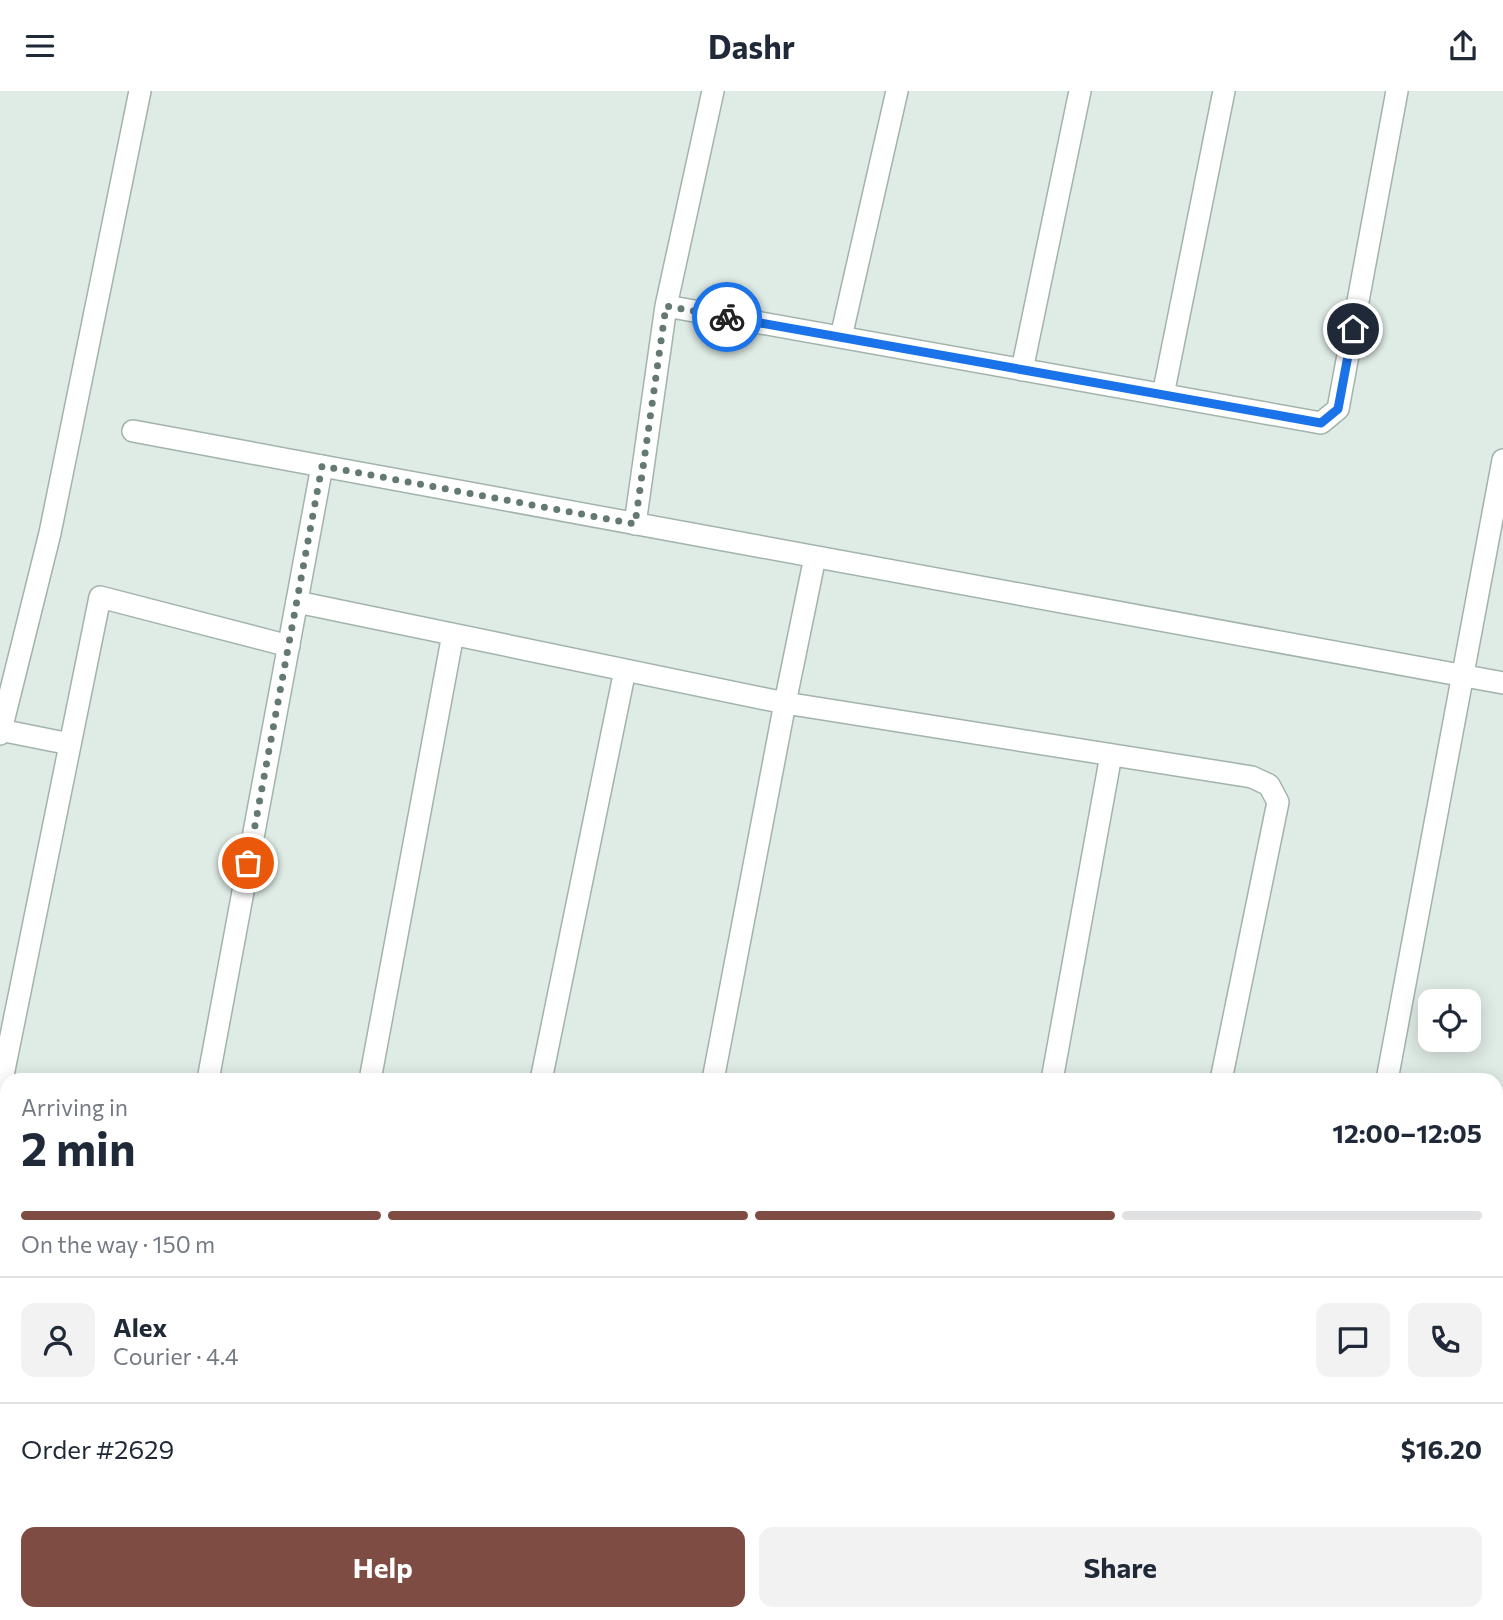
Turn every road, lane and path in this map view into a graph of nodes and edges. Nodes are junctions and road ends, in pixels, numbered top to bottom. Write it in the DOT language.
graph roads {
  1 [pos="140,91"];
  2 [pos="713,91"];
  3 [pos="897,91"];
  4 [pos="1080,91"];
  5 [pos="1224,91"];
  6 [pos="1397,91"];
  7 [pos="666,306"];
  8 [pos="841,337"];
  9 [pos="1022,370"];
  10 [pos="1163,395"];
  11 [pos="133,431"];
  12 [pos="1503,460"];
  13 [pos="322,466"];
  14 [pos="635,524"];
  15 [pos="816,557"];
  16 [pos="297,602"];
  17 [pos="453,634"];
  18 [pos="289,646"];
  19 [pos="625,670"];
  20 [pos="1462,676"];
  21 [pos="1503,683"];
  22 [pos="785,703"];
  23 [pos="0,732"];
  24 [pos="70,744"];
  25 [pos="1111,755"];
  26 [pos="4,1048"];
  27 [pos="2,1073"];
  28 [pos="209,1073"];
  29 [pos="371,1073"];
  30 [pos="542,1073"];
  31 [pos="714,1073"];
  32 [pos="1053,1073"];
  33 [pos="1222,1073"];
  34 [pos="1388,1073"];
  1 -- 23 [label="street"];
  2 -- 7 [label="street"];
  3 -- 8 [label="street"];
  4 -- 9 [label="street"];
  5 -- 10 [label="street"];
  6 -- 10 [label="street"];
  7 -- 8 [label="street"];
  7 -- 14 [label="street"];
  8 -- 9 [label="street"];
  9 -- 10 [label="street"];
  11 -- 13 [label="street"];
  12 -- 20 [label="street"];
  13 -- 14 [label="street"];
  13 -- 16 [label="street"];
  14 -- 15 [label="street"];
  15 -- 20 [label="street"];
  15 -- 22 [label="street"];
  16 -- 17 [label="street"];
  16 -- 18 [label="street"];
  17 -- 19 [label="street"];
  17 -- 29 [label="street"];
  18 -- 24 [label="street"];
  18 -- 28 [label="street"];
  19 -- 22 [label="street"];
  19 -- 30 [label="street"];
  20 -- 21 [label="street"];
  20 -- 34 [label="street"];
  22 -- 25 [label="street"];
  22 -- 31 [label="street"];
  23 -- 24 [label="street"];
  24 -- 26 [label="street"];
  25 -- 32 [label="street"];
  25 -- 33 [label="street"];
  26 -- 27 [label="street"];
}
